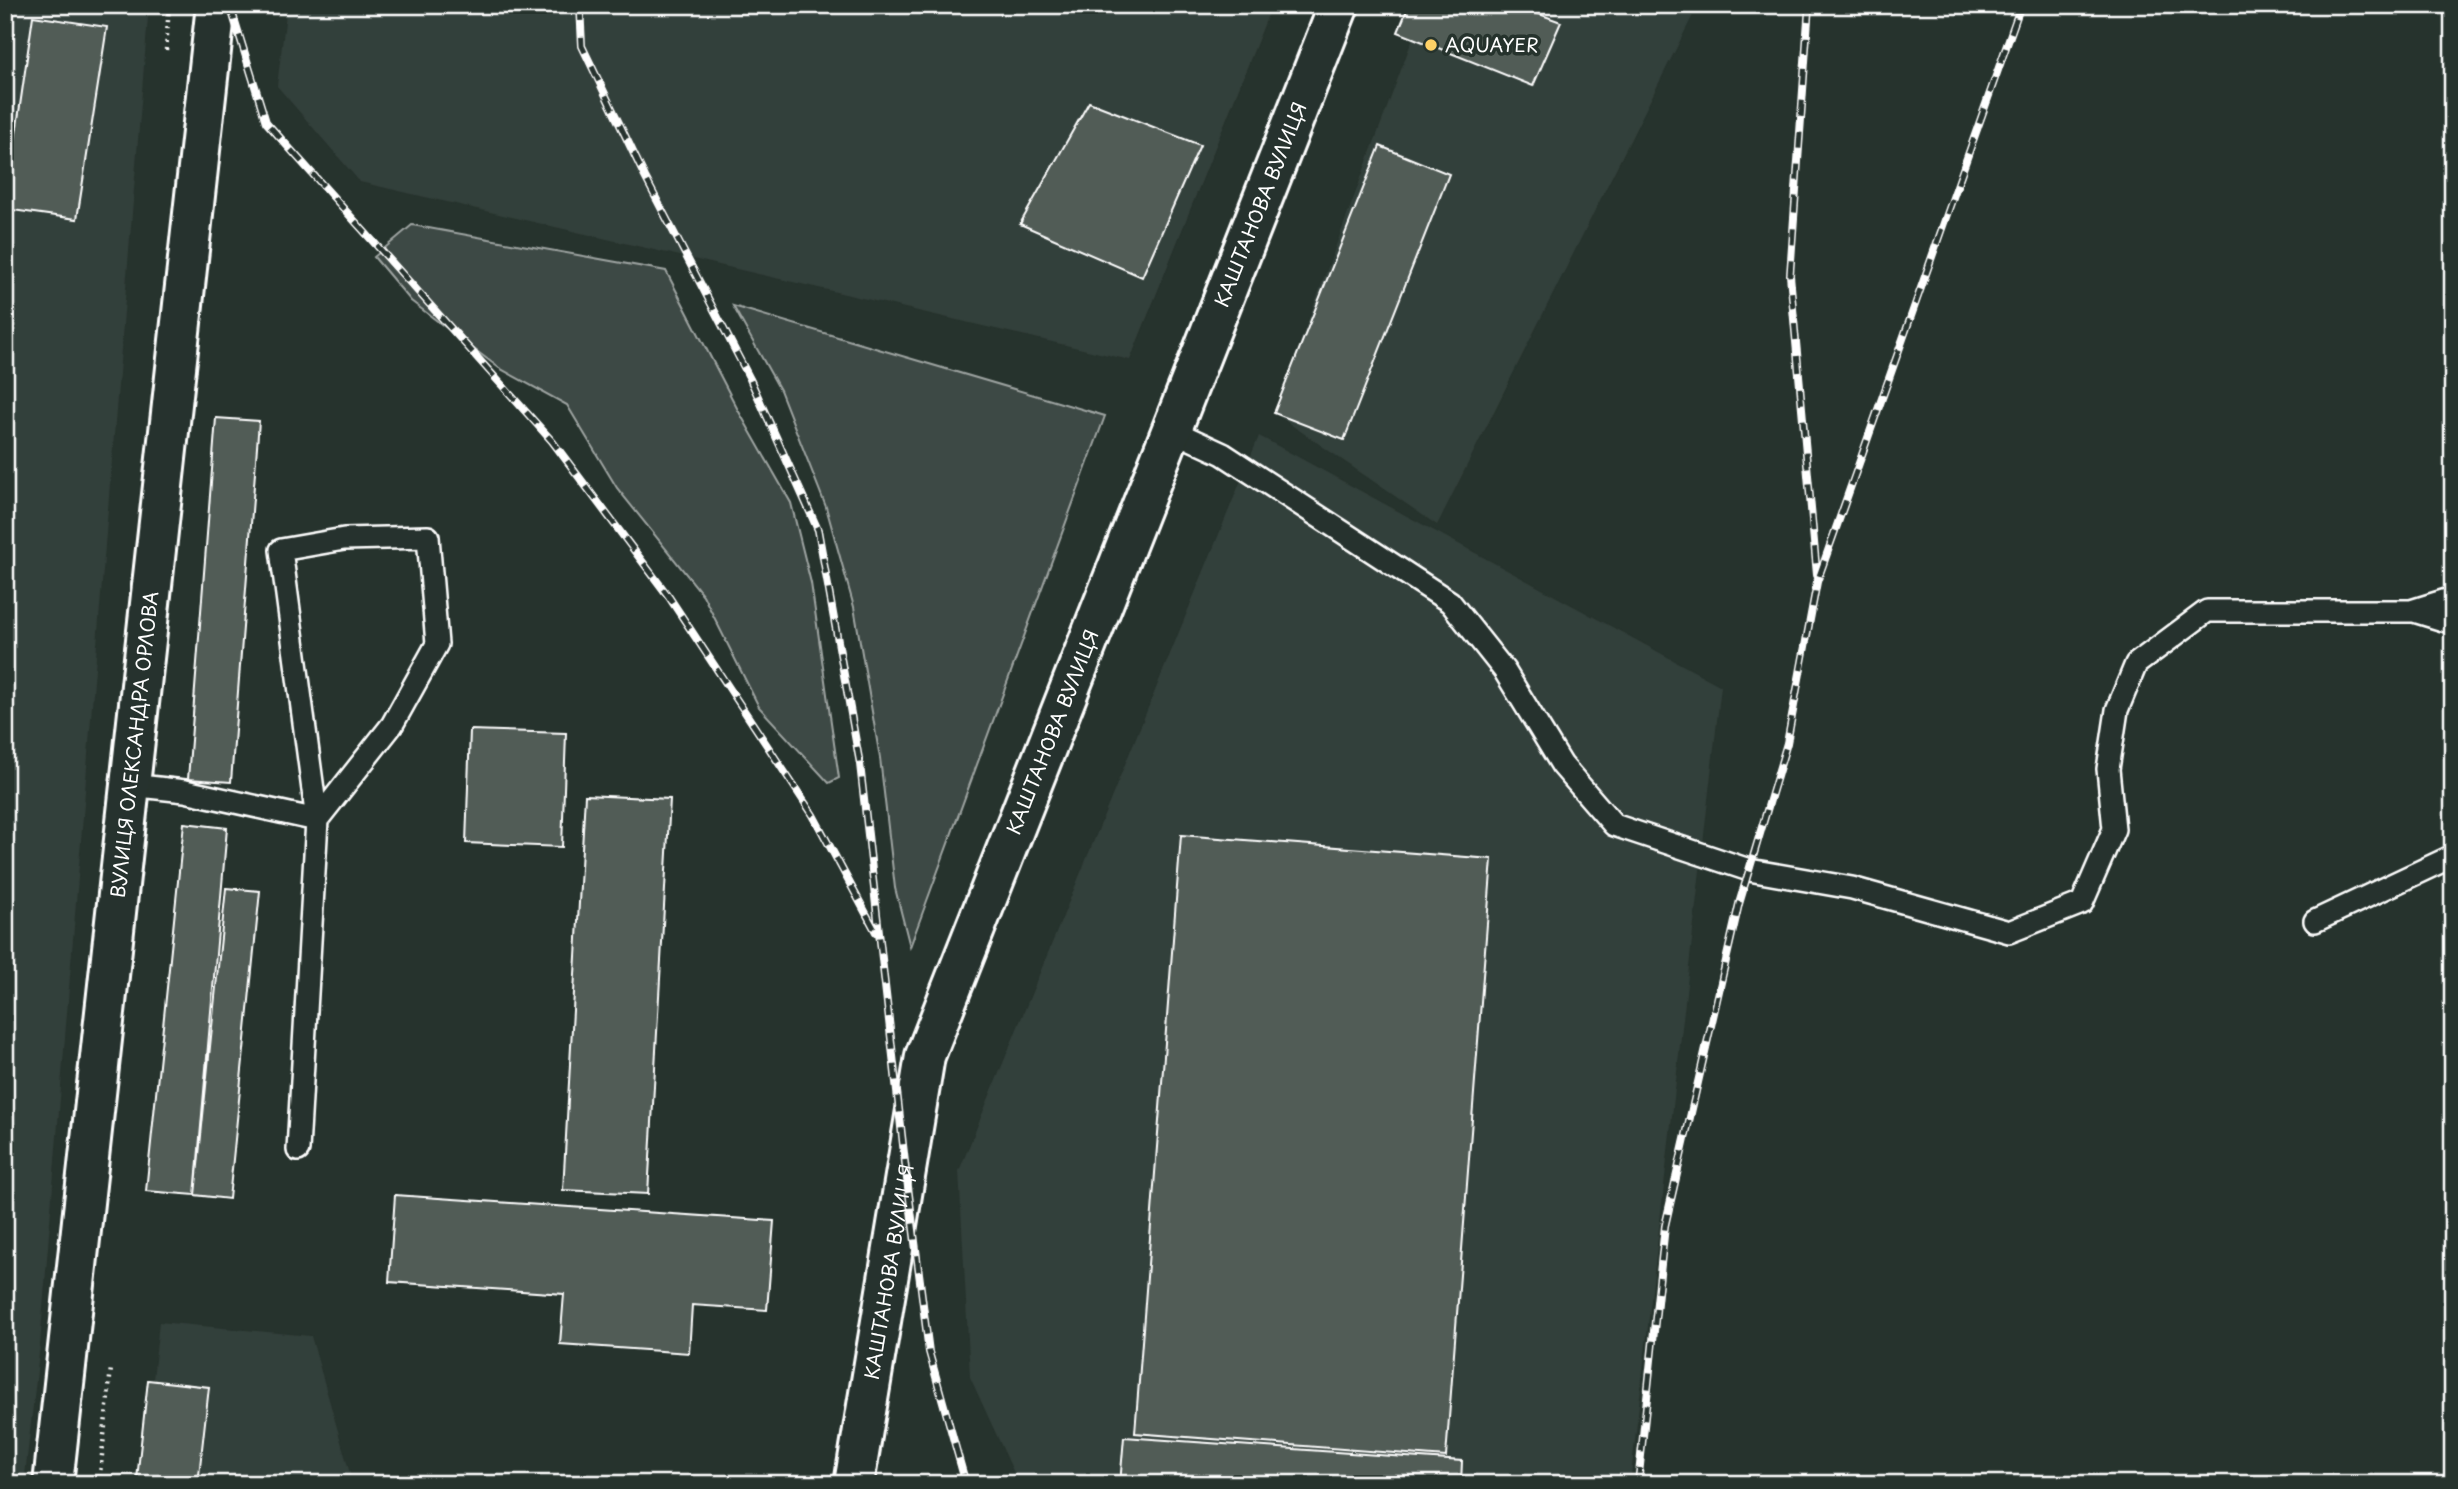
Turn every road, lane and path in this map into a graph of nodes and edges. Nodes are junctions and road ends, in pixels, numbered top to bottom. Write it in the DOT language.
graph roads {
  1 [pos="216,5"];
  2 [pos="1339,5"];
  3 [pos="1171,430"];
  4 [pos="2453,598"];
  5 [pos="2414,611"];
  6 [pos="2453,623"];
  7 [pos="130,785"];
  8 [pos="317,820"];
  9 [pos="2453,856"];
  10 [pos="2315,921"];
  11 [pos="298,1150"];
  12 [pos="53,1484"];
  13 [pos="855,1484"];
  1 -- 7 [label="street, ВУЛИЦЯ ОЛЕКСАНДРА ОРЛОВА"];
  2 -- 3 [label="street, КАШТАНОВА ВУЛИЦЯ"];
  3 -- 5 [label="lane"];
  3 -- 13 [label="street, КАШТАНОВА ВУЛИЦЯ"];
  4 -- 5 [label="lane"];
  5 -- 6 [label="lane"];
  7 -- 8 [label="lane"];
  7 -- 12 [label="street, ВУЛИЦЯ ОЛЕКСАНДРА ОРЛОВА"];
  8 -- 8 [label="lane"];
  8 -- 11 [label="lane"];
  9 -- 10 [label="lane"];
}
